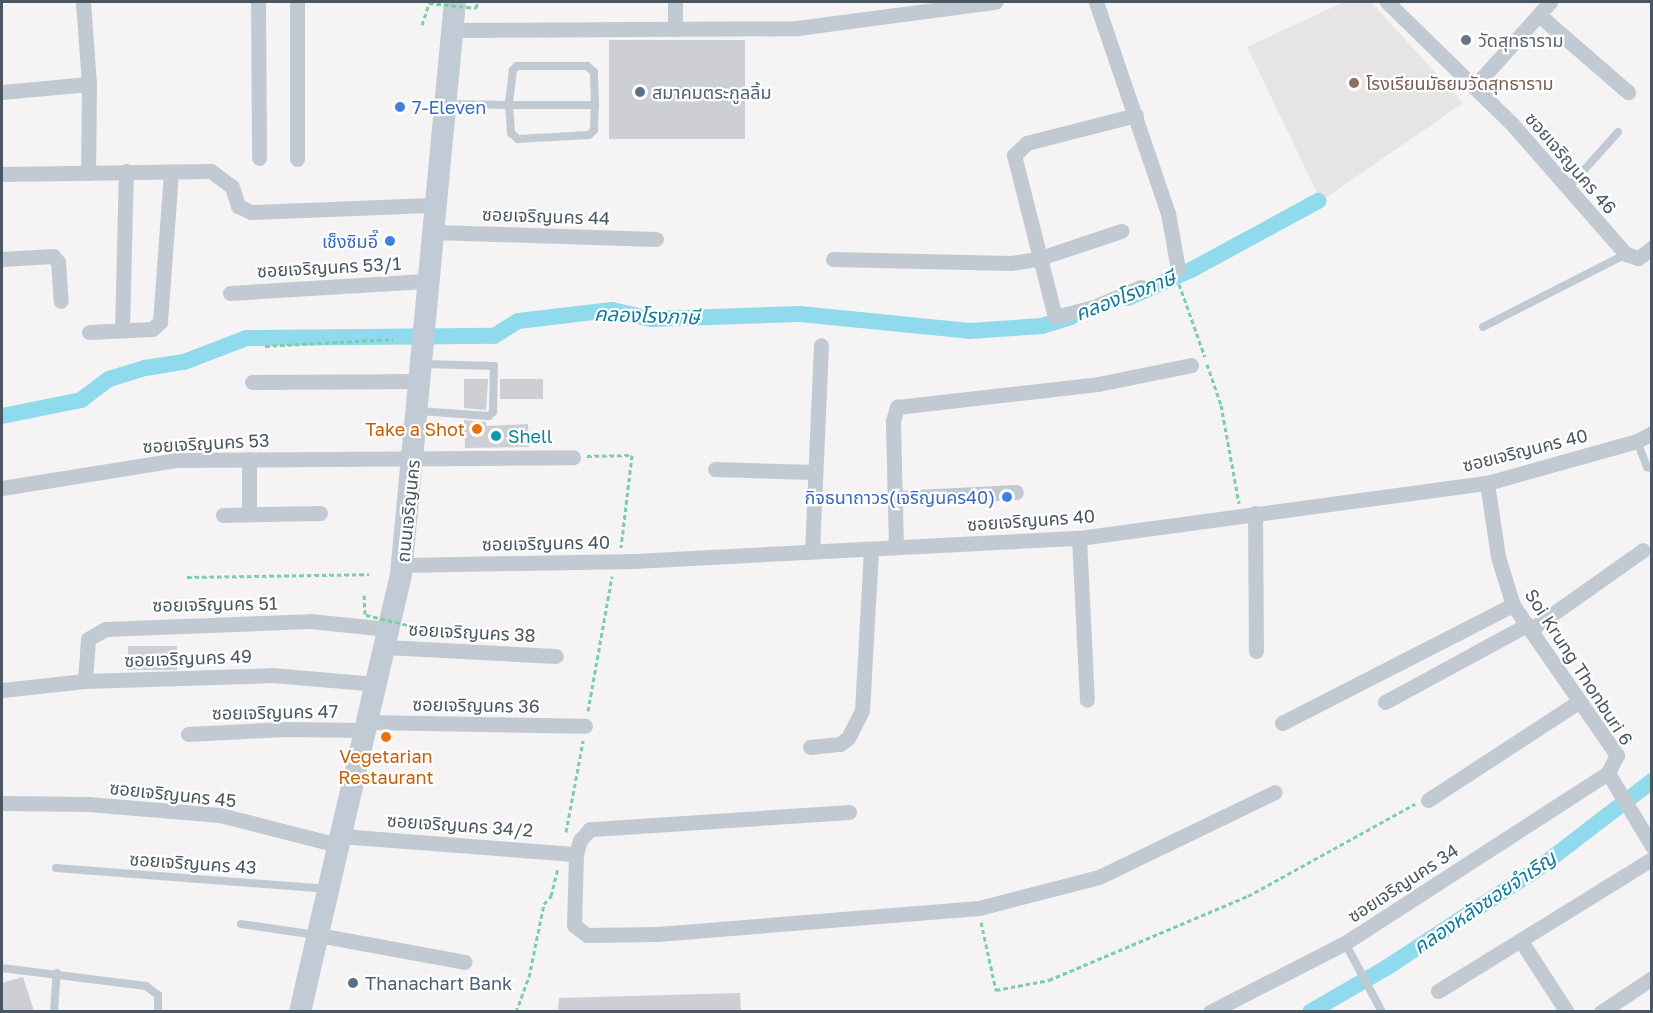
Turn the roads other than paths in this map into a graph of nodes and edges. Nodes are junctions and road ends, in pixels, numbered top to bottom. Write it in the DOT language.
graph roads {
  1 [pos="83,2"];
  2 [pos="258,2"];
  3 [pos="297,2"];
  4 [pos="675,2"];
  5 [pos="995,2"];
  6 [pos="1096,2"];
  7 [pos="1550,2"];
  8 [pos="466,5"];
  9 [pos="1396,5"];
  10 [pos="894,9"];
  11 [pos="1539,15"];
  12 [pos="675,29"];
  13 [pos="453,30"];
  14 [pos="89,84"];
  15 [pos="1474,87"];
  16 [pos="2,92"];
  17 [pos="1628,92"];
  18 [pos="446,104"];
  19 [pos="509,105"];
  20 [pos="595,105"];
  21 [pos="1136,115"];
  22 [pos="1618,132"];
  23 [pos="259,158"];
  24 [pos="297,159"];
  25 [pos="126,171"];
  26 [pos="171,171"];
  27 [pos="88,173"];
  28 [pos="2,174"];
  29 [pos="1568,188"];
  30 [pos="437,205"];
  31 [pos="1121,231"];
  32 [pos="434,232"];
  33 [pos="656,239"];
  34 [pos="1652,248"];
  35 [pos="1626,254"];
  36 [pos="2,259"];
  37 [pos="833,259"];
  38 [pos="1037,259"];
  39 [pos="1178,276"];
  40 [pos="429,281"];
  41 [pos="1141,287"];
  42 [pos="230,293"];
  43 [pos="61,301"];
  44 [pos="1483,327"];
  45 [pos="122,330"];
  46 [pos="89,332"];
  47 [pos="821,345"];
  48 [pos="1191,365"];
  49 [pos="421,373"];
  50 [pos="252,382"];
  51 [pos="418,411"];
  52 [pos="1652,434"];
  53 [pos="1637,441"];
  54 [pos="414,456"];
  55 [pos="573,457"];
  56 [pos="249,459"];
  57 [pos="1652,468"];
  58 [pos="715,469"];
  59 [pos="813,472"];
  60 [pos="1487,483"];
  61 [pos="2,488"];
  62 [pos="1016,492"];
  63 [pos="895,498"];
  64 [pos="320,513"];
  65 [pos="249,514"];
  66 [pos="223,515"];
  67 [pos="1248,515"];
  68 [pos="1079,538"];
  69 [pos="896,548"];
  70 [pos="871,549"];
  71 [pos="1643,550"];
  72 [pos="812,551"];
  73 [pos="402,565"];
  74 [pos="1513,605"];
  75 [pos="1529,628"];
  76 [pos="387,638"];
  77 [pos="1256,651"];
  78 [pos="556,656"];
  79 [pos="85,681"];
  80 [pos="376,684"];
  81 [pos="2,690"];
  82 [pos="1088,700"];
  83 [pos="1580,701"];
  84 [pos="1384,702"];
  85 [pos="1282,723"];
  86 [pos="365,726"];
  87 [pos="585,726"];
  88 [pos="188,734"];
  89 [pos="810,747"];
  90 [pos="1608,773"];
  91 [pos="1275,792"];
  92 [pos="1428,800"];
  93 [pos="2,803"];
  94 [pos="849,812"];
  95 [pos="339,841"];
  96 [pos="1652,846"];
  97 [pos="570,853"];
  98 [pos="1652,859"];
  99 [pos="56,868"];
  100 [pos="327,889"];
  101 [pos="240,924"];
  102 [pos="318,935"];
  103 [pos="1521,941"];
  104 [pos="1345,943"];
  105 [pos="465,962"];
  106 [pos="2,968"];
  107 [pos="57,973"];
  108 [pos="1652,978"];
  109 [pos="1438,991"];
  110 [pos="54,1011"];
  111 [pos="158,1011"];
  112 [pos="300,1011"];
  113 [pos="1210,1011"];
  114 [pos="1382,1011"];
  115 [pos="1567,1011"];
  116 [pos="1601,1011"];
  1 -- 14 [label="street"];
  2 -- 23 [label="street"];
  3 -- 24 [label="street"];
  4 -- 12 [label="street"];
  5 -- 10 [label="street"];
  6 -- 21 [label="street"];
  7 -- 11 [label="street"];
  8 -- 13 [label="main road, ถนนเจริญนคร"];
  9 -- 15 [label="street, ซอยเจริญนคร 46"];
  10 -- 12 [label="street"];
  11 -- 15 [label="street"];
  11 -- 17 [label="street"];
  12 -- 13 [label="street"];
  13 -- 18 [label="main road, ถนนเจริญนคร"];
  14 -- 16 [label="street"];
  14 -- 27 [label="street"];
  15 -- 29 [label="street, ซอยเจริญนคร 46"];
  18 -- 19 [label="lane"];
  18 -- 30 [label="main road, ถนนเจริญนคร"];
  19 -- 20 [label="lane"];
  19 -- 20 [label="lane"];
  19 -- 20 [label="lane"];
  21 -- 38 [label="street"];
  21 -- 39 [label="street"];
  22 -- 29 [label="lane"];
  25 -- 26 [label="street"];
  25 -- 27 [label="street"];
  25 -- 45 [label="street"];
  26 -- 30 [label="street"];
  26 -- 45 [label="street"];
  27 -- 28 [label="street"];
  29 -- 35 [label="street, ซอยเจริญนคร 46"];
  30 -- 32 [label="main road, ถนนเจริญนคร"];
  31 -- 38 [label="street"];
  32 -- 33 [label="street, ซอยเจริญนคร 44"];
  32 -- 40 [label="main road, ถนนเจริญนคร"];
  34 -- 35 [label="street"];
  35 -- 44 [label="lane"];
  36 -- 43 [label="street"];
  37 -- 38 [label="street"];
  38 -- 41 [label="street"];
  40 -- 42 [label="street, ซอยเจริญนคร 53/1"];
  40 -- 49 [label="main road, ถนนเจริญนคร"];
  45 -- 46 [label="street"];
  47 -- 59 [label="street"];
  48 -- 63 [label="street"];
  49 -- 50 [label="street"];
  49 -- 51 [label="main road, ถนนเจริญนคร"];
  49 -- 51 [label="lane"];
  51 -- 54 [label="main road, ถนนเจริญนคร"];
  52 -- 53 [label="street, ซอยเจริญนคร 40"];
  53 -- 57 [label="lane"];
  53 -- 60 [label="street, ซอยเจริญนคร 40"];
  54 -- 55 [label="street, ซอยเจริญนคร 53"];
  54 -- 56 [label="street, ซอยเจริญนคร 53"];
  54 -- 73 [label="main road, ถนนเจริญนคร"];
  56 -- 61 [label="street, ซอยเจริญนคร 53"];
  56 -- 65 [label="street"];
  58 -- 59 [label="street"];
  59 -- 72 [label="street"];
  60 -- 67 [label="street, ซอยเจริญนคร 40"];
  60 -- 74 [label="street, Soi Krung Thonburi 6"];
  62 -- 63 [label="street"];
  63 -- 69 [label="street"];
  64 -- 65 [label="street"];
  65 -- 66 [label="street"];
  67 -- 68 [label="street, ซอยเจริญนคร 40"];
  67 -- 77 [label="street"];
  68 -- 69 [label="street, ซอยเจริญนคร 40"];
  68 -- 82 [label="street"];
  69 -- 70 [label="street, ซอยเจริญนคร 40"];
  70 -- 72 [label="street, ซอยเจริญนคร 40"];
  70 -- 89 [label="street"];
  71 -- 75 [label="street"];
  72 -- 73 [label="street, ซอยเจริญนคร 40"];
  73 -- 76 [label="main road, ถนนเจริญนคร"];
  74 -- 75 [label="street, Soi Krung Thonburi 6"];
  74 -- 85 [label="street"];
  75 -- 83 [label="street, Soi Krung Thonburi 6"];
  75 -- 84 [label="street"];
  76 -- 78 [label="street, ซอยเจริญนคร 38"];
  76 -- 79 [label="street, ซอยเจริญนคร 51"];
  76 -- 80 [label="main road, ถนนเจริญนคร"];
  79 -- 80 [label="street, ซอยเจริญนคร 49"];
  79 -- 81 [label="street, ซอยเจริญนคร 49"];
  80 -- 86 [label="main road, ถนนเจริญนคร"];
  83 -- 90 [label="street, Soi Krung Thonburi 6"];
  83 -- 92 [label="street"];
  86 -- 87 [label="street, ซอยเจริญนคร 36"];
  86 -- 88 [label="street, ซอยเจริญนคร 47"];
  86 -- 95 [label="main road, ถนนเจริญนคร"];
  90 -- 96 [label="street, Soi Krung Thonburi 6"];
  90 -- 104 [label="street, ซอยเจริญนคร 34"];
  91 -- 97 [label="street"];
  93 -- 95 [label="street, ซอยเจริญนคร 45"];
  94 -- 97 [label="street"];
  95 -- 97 [label="street, ซอยเจริญนคร 34/2"];
  95 -- 100 [label="main road, ถนนเจริญนคร"];
  98 -- 103 [label="street"];
  99 -- 100 [label="lane, ซอยเจริญนคร 43"];
  100 -- 102 [label="main road, ถนนเจริญนคร"];
  101 -- 102 [label="lane"];
  102 -- 105 [label="street"];
  102 -- 112 [label="main road, ถนนเจริญนคร"];
  103 -- 109 [label="street"];
  103 -- 115 [label="street"];
  104 -- 113 [label="street, ซอยเจริญนคร 34"];
  104 -- 114 [label="lane"];
  106 -- 107 [label="lane"];
  107 -- 110 [label="lane"];
  107 -- 111 [label="lane"];
  108 -- 116 [label="street"];
}
